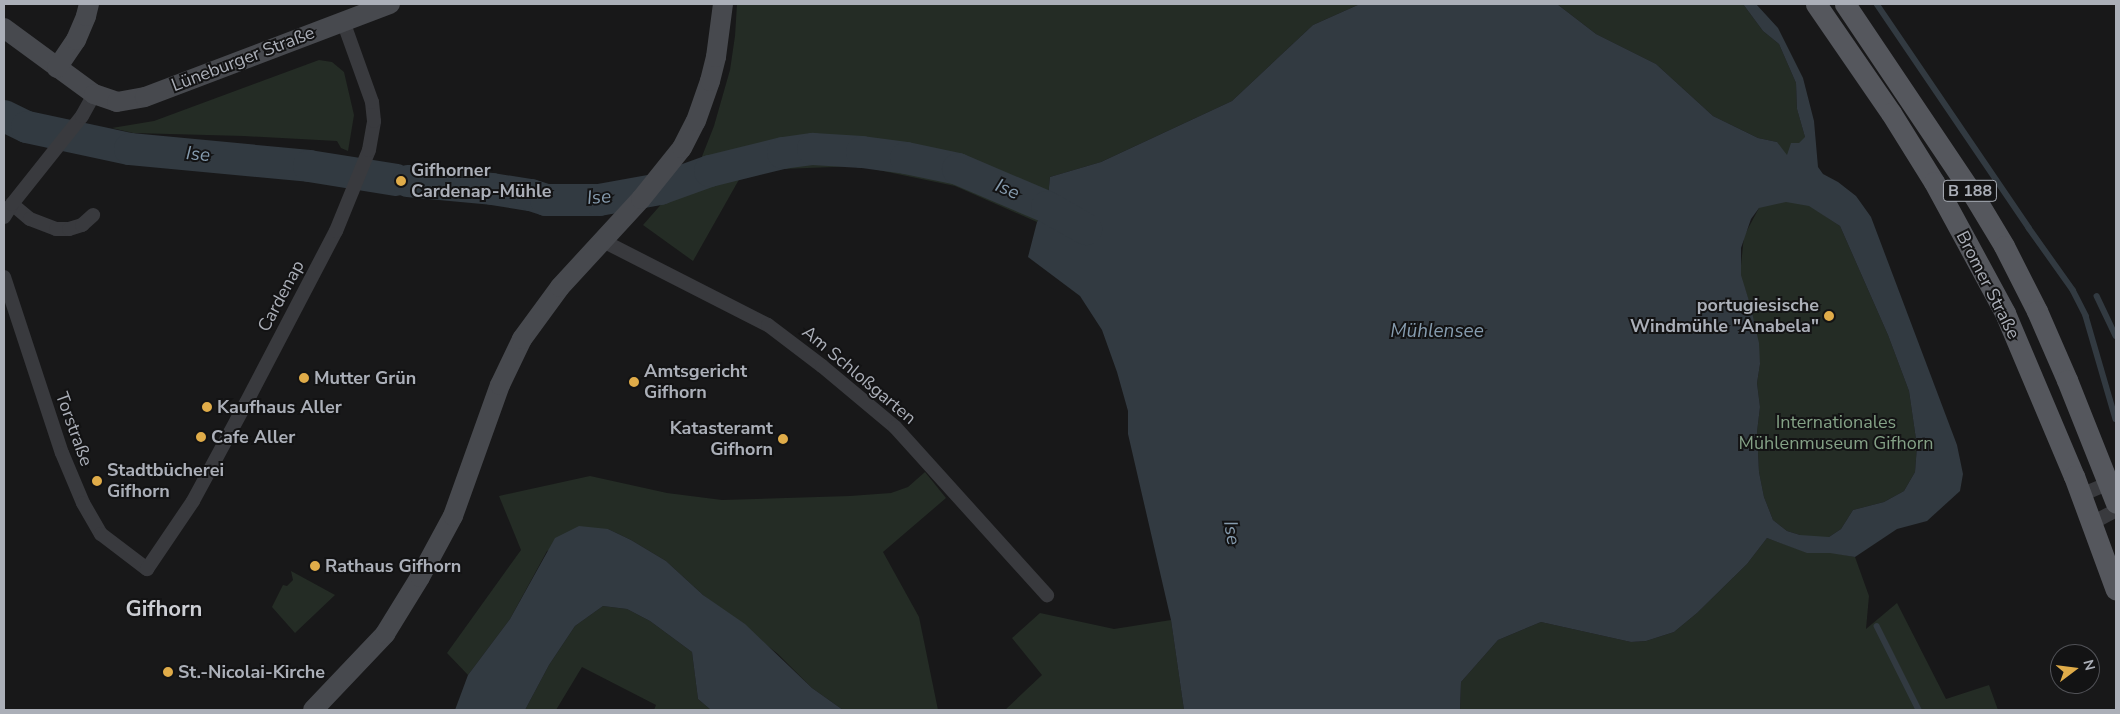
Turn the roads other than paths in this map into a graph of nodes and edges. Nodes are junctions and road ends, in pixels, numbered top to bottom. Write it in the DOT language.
graph roads {
  1 [pos="89,4"];
  2 [pos="390,4"];
  3 [pos="711,4"];
  4 [pos="723,4"];
  5 [pos="1816,4"];
  6 [pos="1845,4"];
  7 [pos="343,21"];
  8 [pos="4,28"];
  9 [pos="716,57"];
  10 [pos="57,68"];
  11 [pos="94,94"];
  12 [pos="12,204"];
  13 [pos="93,215"];
  14 [pos="4,217"];
  15 [pos="603,241"];
  16 [pos="4,277"];
  17 [pos="2112,482"];
  18 [pos="2081,495"];
  19 [pos="2116,503"];
  20 [pos="2116,510"];
  21 [pos="2092,523"];
  22 [pos="147,569"];
  23 [pos="2116,590"];
  24 [pos="1047,595"];
  25 [pos="313,710"];
  1 -- 10 [label="street"];
  2 -- 7 [label="street, Lüneburger Straße"];
  3 -- 9 [label="street"];
  4 -- 9 [label="street"];
  5 -- 18 [label="main road, Bromer Straße / B 188"];
  6 -- 17 [label="main road, Bromer Straße / B 188"];
  7 -- 11 [label="street, Lüneburger Straße"];
  7 -- 22 [label="street, Cardenap"];
  8 -- 10 [label="street, Lüneburger Straße"];
  9 -- 15 [label="street"];
  10 -- 11 [label="street, Lüneburger Straße"];
  11 -- 12 [label="street"];
  12 -- 13 [label="street"];
  12 -- 14 [label="street"];
  15 -- 24 [label="street, Am Schloßgarten"];
  15 -- 25 [label="street"];
  16 -- 22 [label="street, Torstraße"];
  17 -- 18 [label="street"];
  17 -- 19 [label="main road, Bromer Straße / B 188"];
  18 -- 21 [label="main road, Bromer Straße / B 188"];
  20 -- 21 [label="street"];
  21 -- 23 [label="main road, Bromer Straße / B 188"];
}
